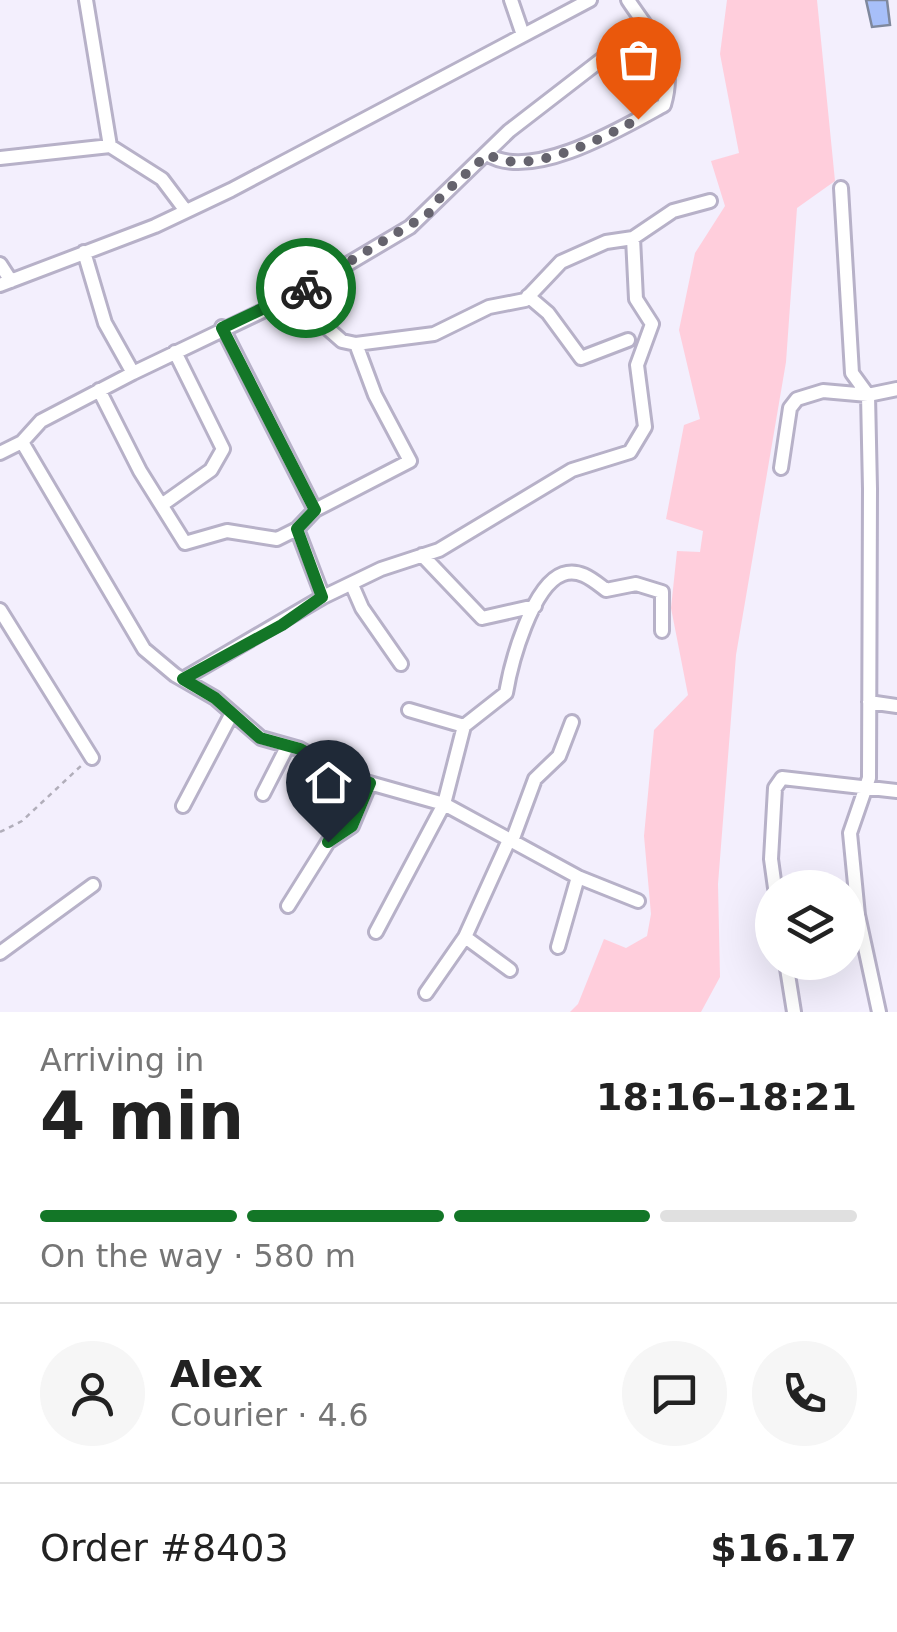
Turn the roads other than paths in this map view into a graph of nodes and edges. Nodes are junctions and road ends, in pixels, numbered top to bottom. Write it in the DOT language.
graph roads {
  1 [pos="86,0"];
  2 [pos="511,0"];
  3 [pos="590,0"];
  4 [pos="628,0"];
  5 [pos="645,26"];
  6 [pos="522,32"];
  7 [pos="110,146"];
  8 [pos="488,154"];
  9 [pos="0,158"];
  10 [pos="841,188"];
  11 [pos="710,201"];
  12 [pos="186,211"];
  13 [pos="634,238"];
  14 [pos="84,252"];
  15 [pos="0,264"];
  16 [pos="6,283"];
  17 [pos="528,296"];
  18 [pos="292,297"];
  19 [pos="222,328"];
  20 [pos="628,340"];
  21 [pos="356,344"];
  22 [pos="175,352"];
  23 [pos="132,373"];
  24 [pos="897,388"];
  25 [pos="99,390"];
  26 [pos="868,395"];
  27 [pos="22,442"];
  28 [pos="0,454"];
  29 [pos="781,468"];
  30 [pos="162,504"];
  31 [pos="315,510"];
  32 [pos="297,529"];
  33 [pos="422,556"];
  34 [pos="352,585"];
  35 [pos="322,597"];
  36 [pos="535,606"];
  37 [pos="0,610"];
  38 [pos="662,631"];
  39 [pos="401,664"];
  40 [pos="183,679"];
  41 [pos="870,702"];
  42 [pos="897,706"];
  43 [pos="410,710"];
  44 [pos="231,715"];
  45 [pos="572,722"];
  46 [pos="464,726"];
  47 [pos="287,747"];
  48 [pos="92,758"];
  49 [pos="370,783"];
  50 [pos="897,790"];
  51 [pos="867,791"];
  52 [pos="263,794"];
  53 [pos="444,804"];
  54 [pos="183,806"];
  55 [pos="510,841"];
  56 [pos="773,870"];
  57 [pos="578,877"];
  58 [pos="93,885"];
  59 [pos="638,902"];
  60 [pos="288,906"];
  61 [pos="376,932"];
  62 [pos="465,937"];
  63 [pos="558,947"];
  64 [pos="0,953"];
  65 [pos="510,970"];
  66 [pos="789,980"];
  67 [pos="426,993"];
  68 [pos="794,1012"];
  69 [pos="879,1012"];
  1 -- 7 [label="street"];
  2 -- 6 [label="street"];
  3 -- 6 [label="street"];
  4 -- 5 [label="street"];
  5 -- 8 [label="street"];
  5 -- 8 [label="street"];
  6 -- 12 [label="street"];
  7 -- 9 [label="street"];
  7 -- 12 [label="street"];
  8 -- 18 [label="street"];
  10 -- 26 [label="street"];
  11 -- 13 [label="street"];
  12 -- 14 [label="street"];
  13 -- 17 [label="street"];
  13 -- 33 [label="street"];
  14 -- 16 [label="street"];
  14 -- 23 [label="street"];
  15 -- 16 [label="street"];
  17 -- 20 [label="street"];
  17 -- 21 [label="street"];
  18 -- 19 [label="street"];
  18 -- 21 [label="street"];
  19 -- 22 [label="street"];
  19 -- 31 [label="street"];
  21 -- 31 [label="street"];
  22 -- 23 [label="street"];
  22 -- 30 [label="street"];
  23 -- 25 [label="street"];
  24 -- 26 [label="street"];
  25 -- 27 [label="street"];
  25 -- 30 [label="street"];
  26 -- 29 [label="street"];
  26 -- 41 [label="street"];
  27 -- 28 [label="street"];
  27 -- 40 [label="street"];
  30 -- 32 [label="street"];
  31 -- 32 [label="street"];
  32 -- 35 [label="street"];
  33 -- 34 [label="street"];
  33 -- 36 [label="street"];
  34 -- 35 [label="street"];
  34 -- 39 [label="street"];
  35 -- 40 [label="street"];
  36 -- 38 [label="street"];
  36 -- 46 [label="street"];
  37 -- 48 [label="street"];
  40 -- 44 [label="street"];
  41 -- 42 [label="street"];
  41 -- 51 [label="street"];
  43 -- 46 [label="street"];
  44 -- 47 [label="street"];
  44 -- 54 [label="street"];
  45 -- 55 [label="street"];
  46 -- 53 [label="street"];
  47 -- 49 [label="street"];
  47 -- 52 [label="street"];
  49 -- 53 [label="street"];
  49 -- 60 [label="street"];
  50 -- 51 [label="street"];
  51 -- 56 [label="street"];
  51 -- 69 [label="street"];
  53 -- 55 [label="street"];
  53 -- 61 [label="street"];
  55 -- 57 [label="street"];
  55 -- 62 [label="street"];
  57 -- 59 [label="street"];
  57 -- 63 [label="street"];
  58 -- 64 [label="street"];
  62 -- 65 [label="street"];
  62 -- 67 [label="street"];
  66 -- 68 [label="street"];
}
